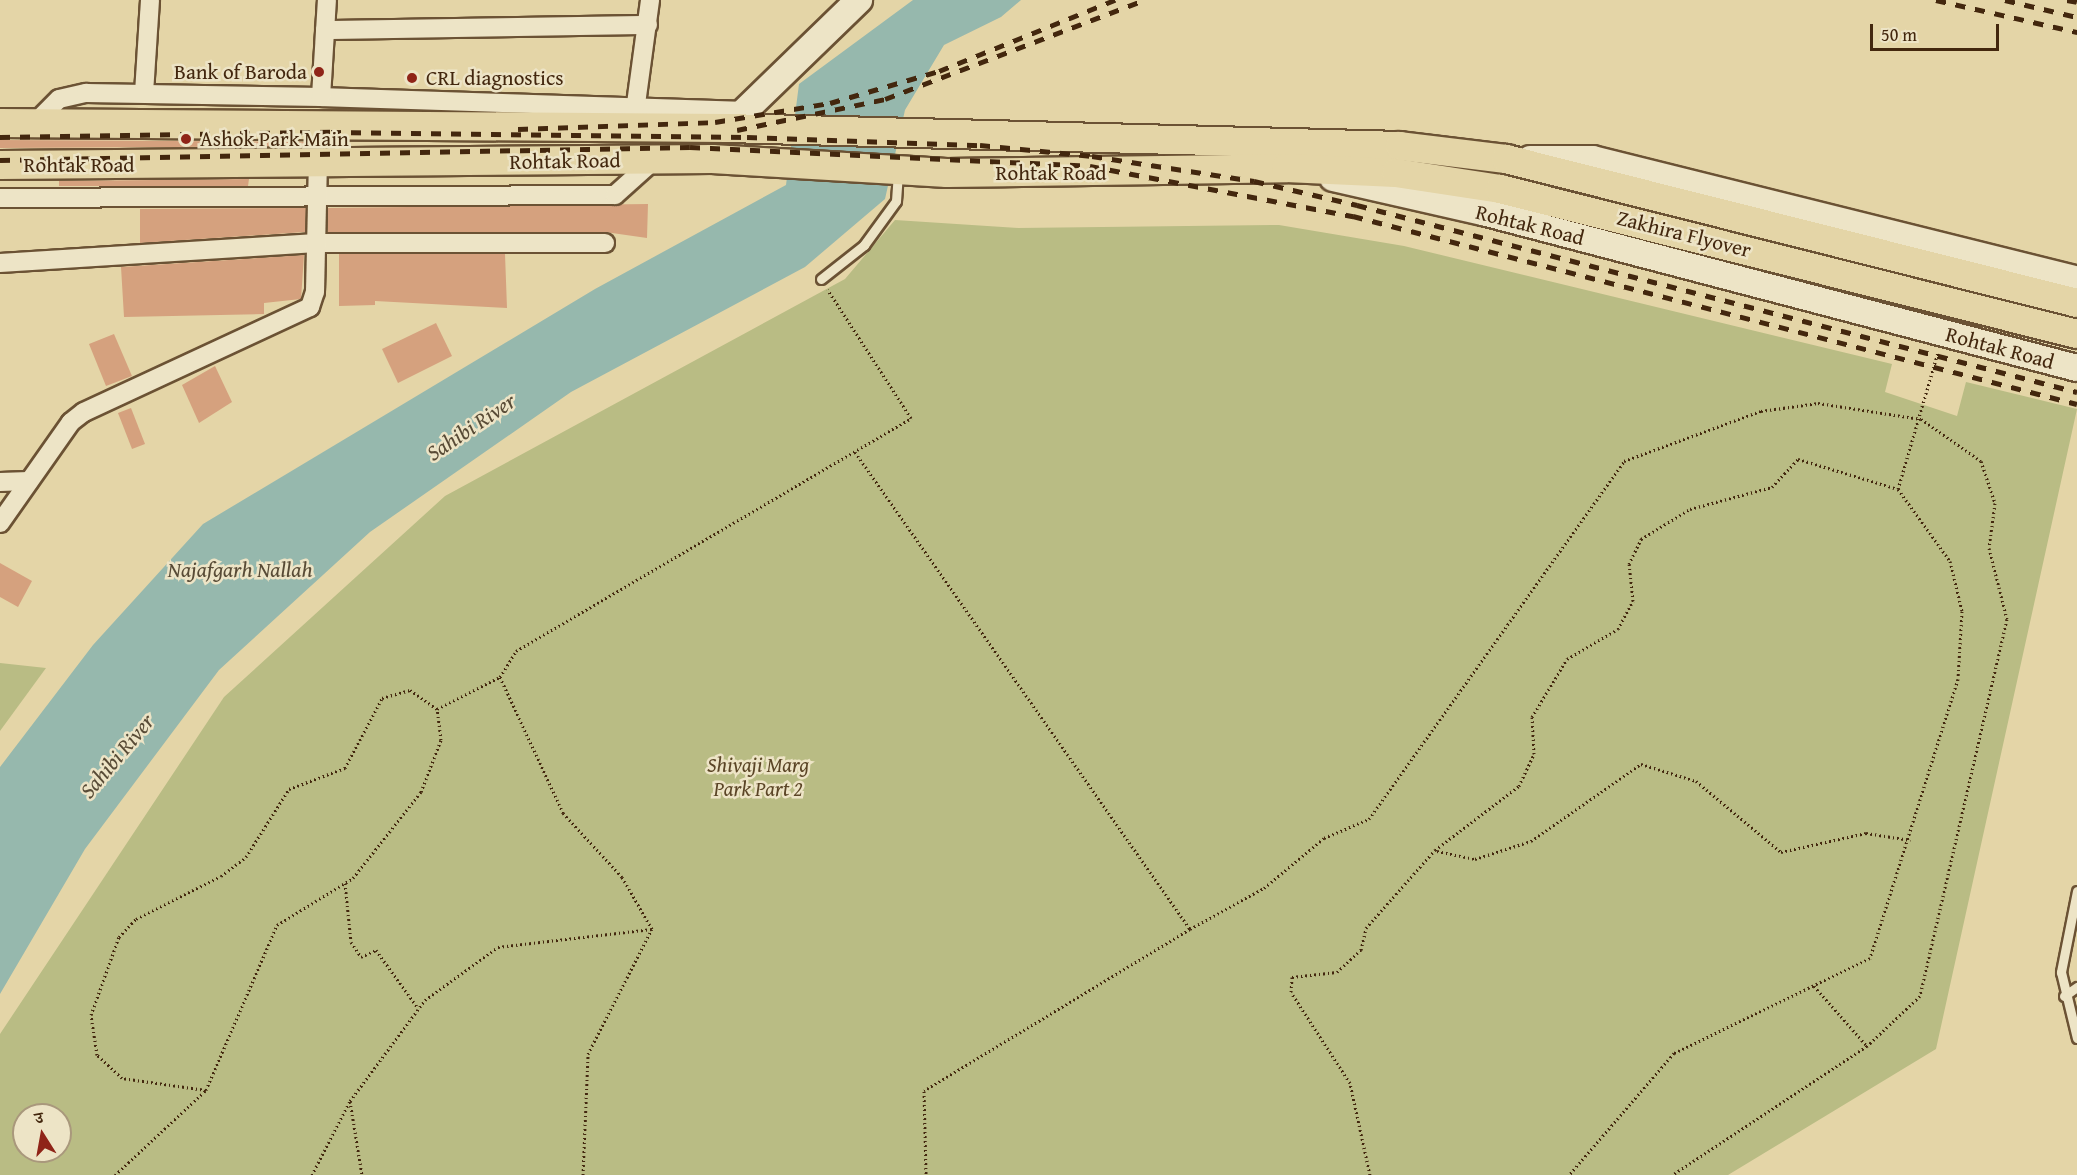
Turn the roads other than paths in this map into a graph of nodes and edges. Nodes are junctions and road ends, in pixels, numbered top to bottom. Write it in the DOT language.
graph roads {
  1 [pos="150,0"];
  2 [pos="327,0"];
  3 [pos="650,0"];
  4 [pos="859,0"];
  5 [pos="648,25"];
  6 [pos="325,30"];
  7 [pos="144,93"];
  8 [pos="321,97"];
  9 [pos="636,104"];
  10 [pos="736,119"];
  11 [pos="0,123"];
  12 [pos="35,123"];
  13 [pos="1506,159"];
  14 [pos="654,160"];
  15 [pos="318,164"];
  16 [pos="0,165"];
  17 [pos="1286,168"];
  18 [pos="899,169"];
  19 [pos="318,195"];
  20 [pos="0,198"];
  21 [pos="316,243"];
  22 [pos="605,243"];
  23 [pos="0,263"];
  24 [pos="821,279"];
  25 [pos="2077,280"];
  26 [pos="2077,303"];
  27 [pos="2077,334"];
  28 [pos="2077,368"];
  29 [pos="29,481"];
  30 [pos="0,482"];
  31 [pos="0,523"];
  32 [pos="2077,891"];
  33 [pos="2077,987"];
  34 [pos="2064,996"];
  35 [pos="2077,1038"];
  1 -- 7 [label="street"];
  2 -- 6 [label="street"];
  3 -- 5 [label="street"];
  4 -- 10 [label="main road"];
  5 -- 6 [label="street"];
  5 -- 9 [label="street"];
  6 -- 8 [label="street"];
  7 -- 8 [label="street"];
  7 -- 12 [label="street"];
  8 -- 9 [label="street"];
  9 -- 10 [label="street"];
  10 -- 12 [label="main road, Rohtak Road"];
  10 -- 13 [label="main road, Rohtak Road"];
  11 -- 12 [label="main road, Rohtak Road"];
  13 -- 25 [label="main road, Rohtak Road"];
  13 -- 26 [label="main road, Zakhira Flyover"];
  14 -- 15 [label="main road, Rohtak Road"];
  14 -- 18 [label="main road, Rohtak Road"];
  14 -- 19 [label="street"];
  15 -- 16 [label="main road, Rohtak Road"];
  15 -- 19 [label="street"];
  17 -- 18 [label="main road, Rohtak Road"];
  17 -- 27 [label="main road, Zakhira Flyover"];
  17 -- 28 [label="main road, Rohtak Road"];
  18 -- 24 [label="lane"];
  19 -- 20 [label="street"];
  19 -- 21 [label="street"];
  21 -- 22 [label="street"];
  21 -- 23 [label="street"];
  21 -- 29 [label="street"];
  29 -- 30 [label="street"];
  29 -- 31 [label="street"];
  32 -- 34 [label="lane"];
  33 -- 34 [label="lane"];
  34 -- 35 [label="lane"];
}
